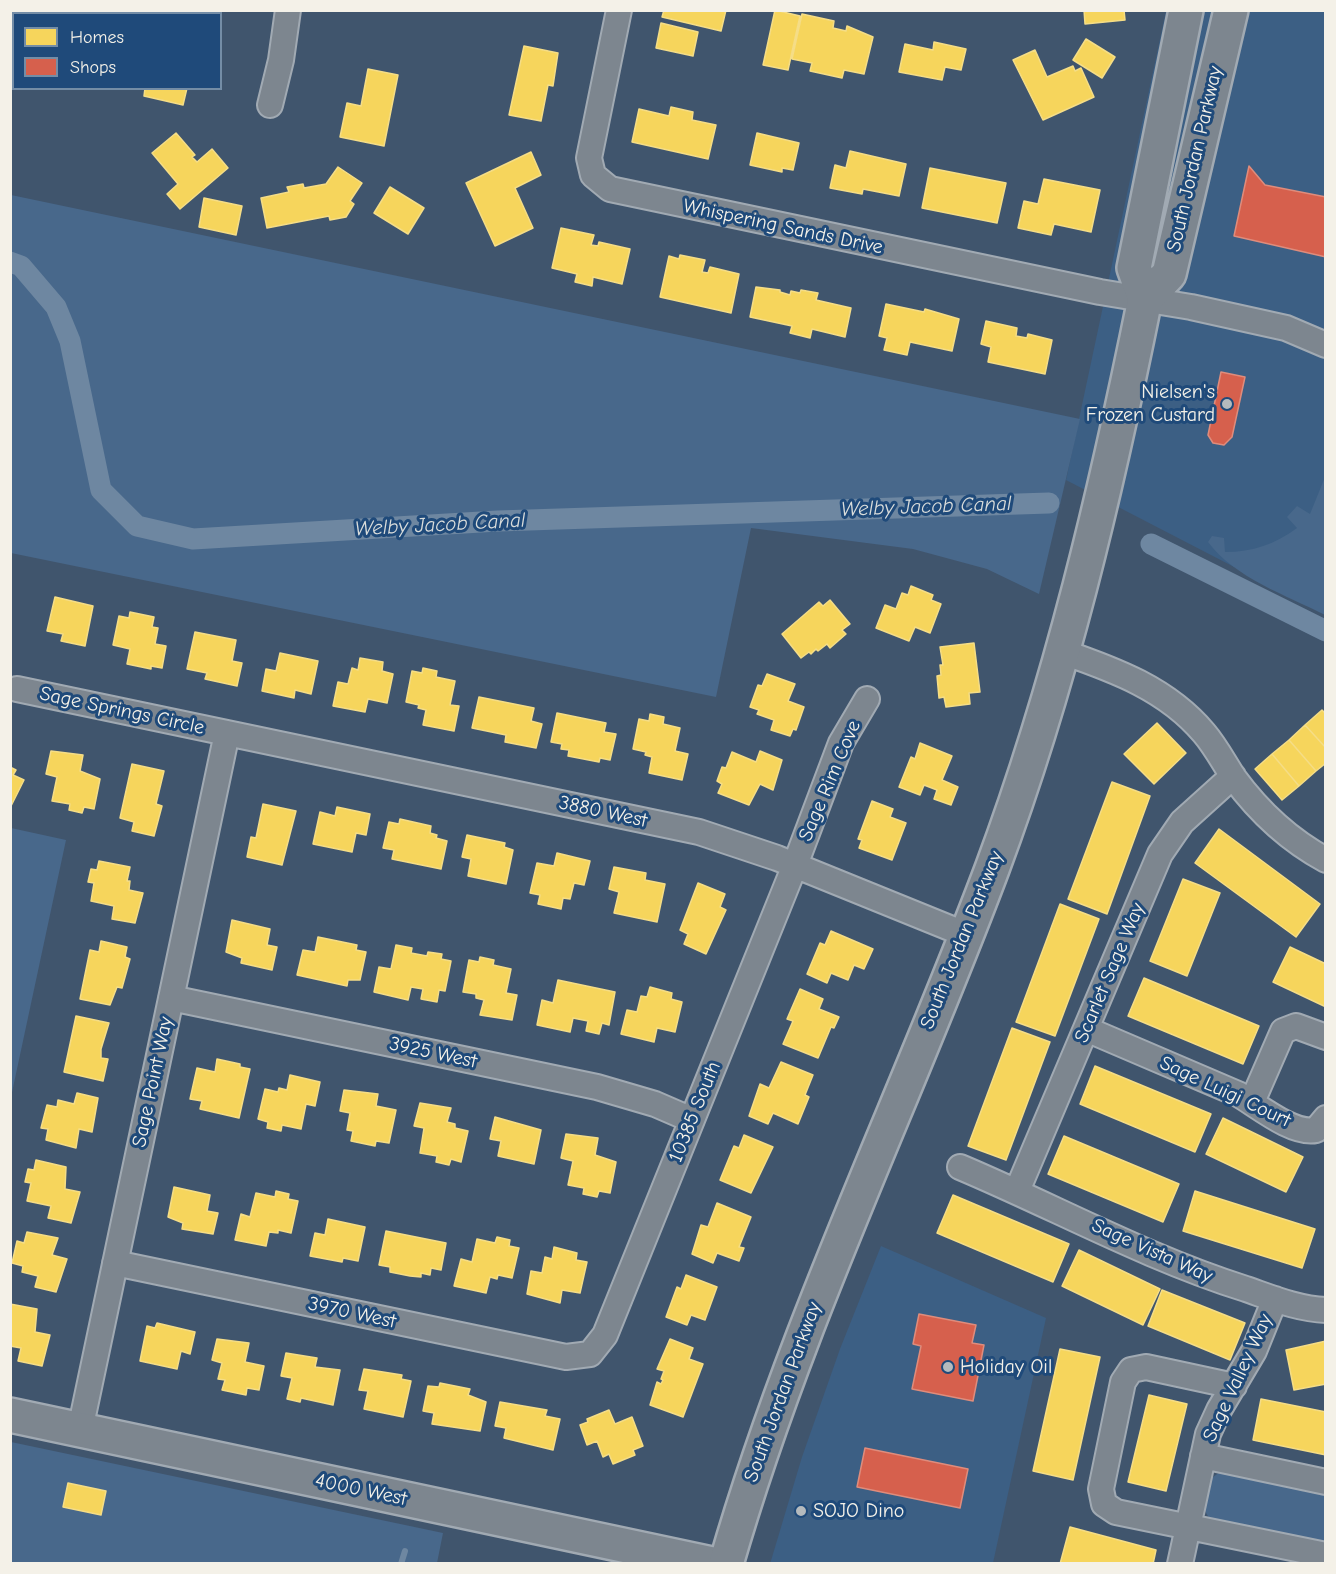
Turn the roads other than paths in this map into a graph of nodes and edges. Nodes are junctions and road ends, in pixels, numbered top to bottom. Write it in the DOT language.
graph roads {
  1 [pos="288,10"];
  2 [pos="619,10"];
  3 [pos="1186,10"];
  4 [pos="1231,10"];
  5 [pos="270,105"];
  6 [pos="1145,299"];
  7 [pos="1326,345"];
  8 [pos="1063,652"];
  9 [pos="17,689"];
  10 [pos="867,699"];
  11 [pos="227,733"];
  12 [pos="1233,777"];
  13 [pos="1326,860"];
  14 [pos="795,865"];
  15 [pos="967,935"];
  16 [pos="171,998"];
  17 [pos="1086,1029"];
  18 [pos="1326,1037"];
  19 [pos="1252,1102"];
  20 [pos="1326,1118"];
  21 [pos="692,1120"];
  22 [pos="960,1167"];
  23 [pos="1017,1191"];
  24 [pos="115,1263"];
  25 [pos="1275,1299"];
  26 [pos="1326,1310"];
  27 [pos="590,1354"];
  28 [pos="1234,1386"];
  29 [pos="10,1415"];
  30 [pos="80,1430"];
  31 [pos="1203,1456"];
  32 [pos="1326,1482"];
  33 [pos="1188,1527"];
  34 [pos="1326,1555"];
  35 [pos="712,1563"];
  36 [pos="726,1563"];
  37 [pos="1180,1563"];
  1 -- 5 [label="street"];
  2 -- 6 [label="street, Whispering Sands Drive"];
  3 -- 6 [label="main road, South Jordan Parkway"];
  4 -- 6 [label="main road, South Jordan Parkway"];
  6 -- 7 [label="street, Whispering Sands Drive"];
  6 -- 8 [label="main road, South Jordan Parkway"];
  8 -- 12 [label="street"];
  8 -- 15 [label="main road, South Jordan Parkway"];
  9 -- 11 [label="street, Sage Springs Circle"];
  10 -- 14 [label="street, Sage Rim Cove"];
  11 -- 14 [label="street, 3880 West"];
  11 -- 16 [label="street, Sage Point Way"];
  12 -- 13 [label="street"];
  12 -- 17 [label="street, Scarlet Sage Way"];
  14 -- 15 [label="street, 3880 West"];
  14 -- 21 [label="street, 10385 South"];
  15 -- 36 [label="main road, South Jordan Parkway"];
  16 -- 21 [label="street, 3925 West"];
  16 -- 24 [label="street, Sage Point Way"];
  17 -- 19 [label="street, Sage Luigi Court"];
  17 -- 23 [label="street, Scarlet Sage Way"];
  18 -- 19 [label="street"];
  19 -- 20 [label="street, Sage Luigi Court"];
  21 -- 27 [label="street, 10385 South"];
  22 -- 23 [label="street, Sage Vista Way"];
  23 -- 25 [label="street, Sage Vista Way"];
  24 -- 27 [label="street, 3970 West"];
  24 -- 30 [label="street, Sage Point Way"];
  25 -- 26 [label="street, Sage Vista Way"];
  25 -- 28 [label="street, Sage Valley Way"];
  28 -- 31 [label="street, Sage Valley Way"];
  28 -- 33 [label="street"];
  29 -- 30 [label="main road, 4000 West"];
  30 -- 35 [label="main road, 4000 West"];
  31 -- 32 [label="street"];
  31 -- 33 [label="street, Sage Valley Way"];
  33 -- 34 [label="street"];
  33 -- 37 [label="street, Sage Valley Way"];
}
